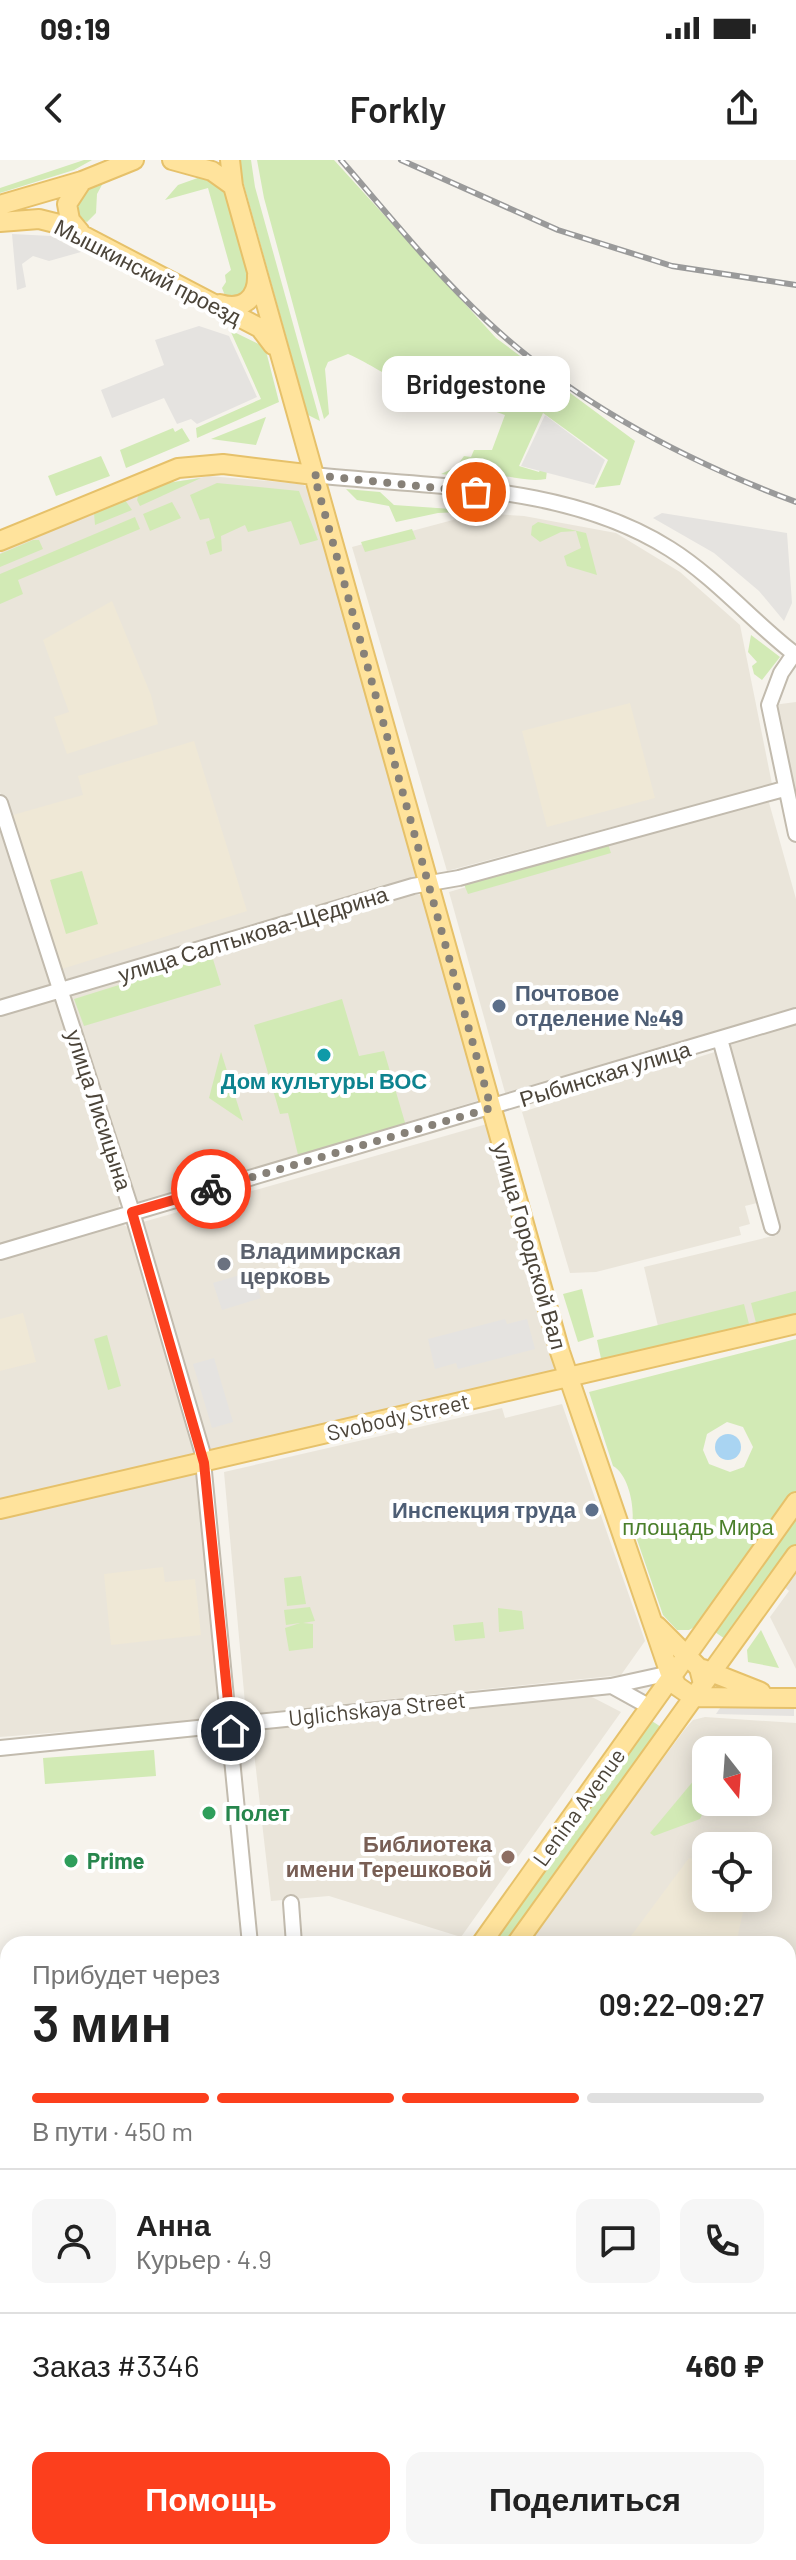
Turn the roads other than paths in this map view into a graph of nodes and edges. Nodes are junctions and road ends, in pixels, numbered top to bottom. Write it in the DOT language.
graph roads {
  1 [pos="172,160"];
  2 [pos="230,160"];
  3 [pos="134,161"];
  4 [pos="82,181"];
  5 [pos="233,186"];
  6 [pos="0,205"];
  7 [pos="0,222"];
  8 [pos="83,234"];
  9 [pos="257,273"];
  10 [pos="211,301"];
  11 [pos="280,358"];
  12 [pos="314,475"];
  13 [pos="0,541"];
  14 [pos="795,655"];
  15 [pos="784,789"];
  16 [pos="0,803"];
  17 [pos="796,834"];
  18 [pos="429,883"];
  19 [pos="61,991"];
  20 [pos="0,1008"];
  21 [pos="796,1016"];
  22 [pos="720,1039"];
  23 [pos="491,1108"];
  24 [pos="132,1212"];
  25 [pos="772,1227"];
  26 [pos="0,1252"];
  27 [pos="796,1324"];
  28 [pos="568,1378"];
  29 [pos="204,1463"];
  30 [pos="796,1502"];
  31 [pos="0,1509"];
  32 [pos="796,1555"];
  33 [pos="705,1630"];
  34 [pos="662,1639"];
  35 [pos="731,1645"];
  36 [pos="686,1677"];
  37 [pos="611,1686"];
  38 [pos="745,1687"];
  39 [pos="790,1698"];
  40 [pos="650,1707"];
  41 [pos="231,1724"];
  42 [pos="0,1748"];
  43 [pos="291,1903"];
  44 [pos="249,1936"];
  45 [pos="293,1936"];
  46 [pos="487,1936"];
  47 [pos="521,1936"];
  1 -- 5 [label="main road"];
  2 -- 5 [label="main road"];
  3 -- 4 [label="main road, Мышкинский проезд"];
  4 -- 6 [label="main road, Мышкинский проезд"];
  4 -- 8 [label="main road"];
  5 -- 9 [label="main road"];
  7 -- 8 [label="main road, Мышкинский проезд"];
  8 -- 10 [label="main road, Мышкинский проезд"];
  9 -- 10 [label="main road"];
  9 -- 11 [label="main road, улица Городской Вал"];
  10 -- 11 [label="main road, Мышкинский проезд"];
  11 -- 12 [label="main road, улица Городской Вал"];
  12 -- 13 [label="main road"];
  12 -- 14 [label="street"];
  12 -- 18 [label="main road, улица Городской Вал"];
  14 -- 15 [label="street"];
  15 -- 17 [label="street"];
  15 -- 18 [label="street, улица Салтыкова-Щедрина"];
  16 -- 19 [label="street, улица Лисицына"];
  18 -- 19 [label="street, улица Салтыкова-Щедрина"];
  18 -- 23 [label="main road, улица Городской Вал"];
  19 -- 20 [label="street, улица Салтыкова-Щедрина"];
  19 -- 24 [label="street, улица Лисицына"];
  21 -- 22 [label="street, Рыбинская улица"];
  22 -- 23 [label="street, Рыбинская улица"];
  22 -- 25 [label="street"];
  23 -- 24 [label="street, Рыбинская улица"];
  23 -- 28 [label="main road, улица Городской Вал"];
  24 -- 26 [label="street, Рыбинская улица"];
  24 -- 29 [label="street, улица Лисицына"];
  27 -- 28 [label="main road, Svobody Street"];
  28 -- 29 [label="main road, Svobody Street"];
  28 -- 34 [label="main road, улица Городской Вал"];
  29 -- 31 [label="main road, Svobody Street"];
  29 -- 41 [label="street, улица Лисицына"];
  30 -- 33 [label="main road, Lenina Avenue"];
  32 -- 35 [label="main road, Lenina Avenue"];
  33 -- 34 [label="main road"];
  33 -- 36 [label="main road, Lenina Avenue"];
  34 -- 36 [label="main road, улица Городской Вал"];
  34 -- 36 [label="main road"];
  35 -- 36 [label="main road, Lenina Avenue"];
  35 -- 38 [label="main road"];
  36 -- 37 [label="street, Uglichskaya Street"];
  36 -- 38 [label="main road, Uglichskaya Street"];
  36 -- 39 [label="main road, Uglichskaya Street"];
  36 -- 40 [label="main road, Lenina Avenue"];
  36 -- 47 [label="main road, Lenina Avenue"];
  37 -- 40 [label="street"];
  37 -- 41 [label="street, Uglichskaya Street"];
  38 -- 39 [label="main road, Uglichskaya Street"];
  40 -- 46 [label="main road, Lenina Avenue"];
  41 -- 42 [label="street, Uglichskaya Street"];
  41 -- 44 [label="street, улица Лисицына"];
  43 -- 45 [label="street"];
}
